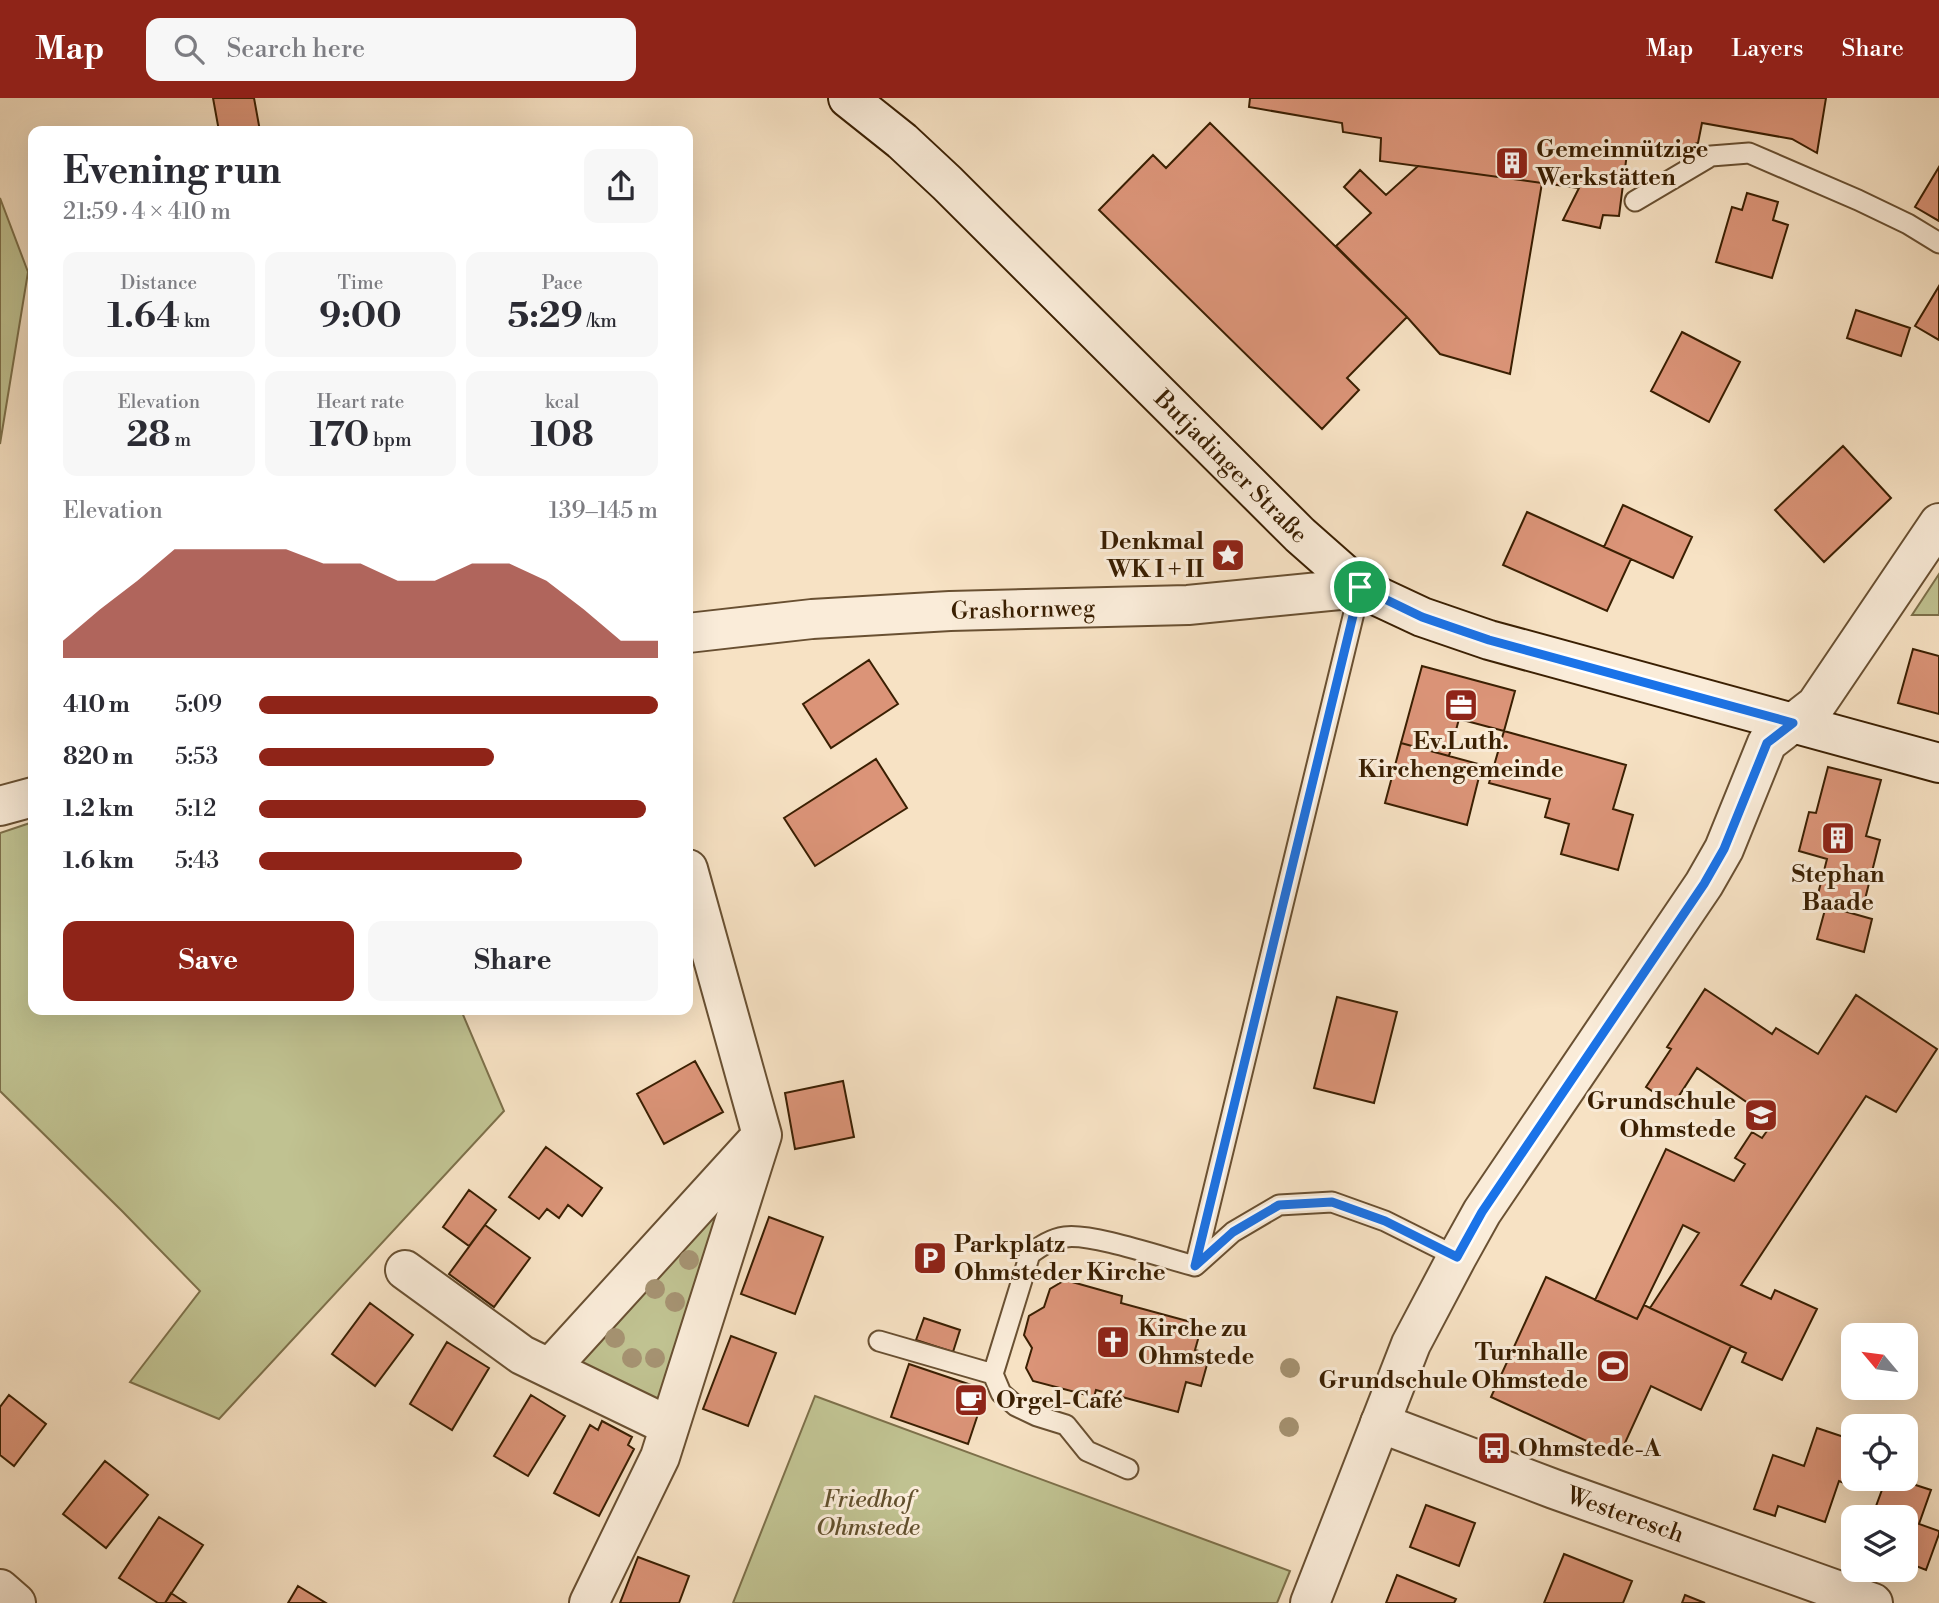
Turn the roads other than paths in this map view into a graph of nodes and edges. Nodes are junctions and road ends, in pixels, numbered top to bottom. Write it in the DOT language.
graph roads {
  1 [pos="848,98"];
  2 [pos="1635,201"];
  3 [pos="1939,243"];
  4 [pos="1939,523"];
  5 [pos="1360,587"];
  6 [pos="693,632"];
  7 [pos="1793,723"];
  8 [pos="1939,762"];
  9 [pos="28,798"];
  10 [pos="0,806"];
  11 [pos="693,887"];
  12 [pos="762,1135"];
  13 [pos="1457,1257"];
  14 [pos="1195,1266"];
  15 [pos="405,1270"];
  16 [pos="879,1341"];
  17 [pos="550,1368"];
  18 [pos="993,1374"];
  19 [pos="1380,1423"];
  20 [pos="670,1426"];
  21 [pos="1128,1469"];
  22 [pos="0,1589"];
  23 [pos="16,1603"];
  24 [pos="589,1603"];
  25 [pos="1310,1603"];
  26 [pos="1873,1603"];
  1 -- 5 [label="street, Butjadinger Straße"];
  2 -- 3 [label="lane"];
  4 -- 7 [label="street"];
  5 -- 6 [label="street, Grashornweg"];
  5 -- 7 [label="street, Butjadinger Straße"];
  5 -- 14 [label="lane"];
  7 -- 8 [label="street, Butjadinger Straße"];
  7 -- 13 [label="street"];
  9 -- 10 [label="street"];
  11 -- 12 [label="street"];
  12 -- 17 [label="street"];
  12 -- 20 [label="street"];
  13 -- 14 [label="lane"];
  13 -- 19 [label="street"];
  14 -- 18 [label="lane"];
  15 -- 17 [label="street"];
  16 -- 18 [label="lane"];
  17 -- 20 [label="street"];
  18 -- 21 [label="lane"];
  19 -- 25 [label="street"];
  19 -- 26 [label="street, Westeresch"];
  20 -- 24 [label="street"];
  22 -- 23 [label="street"];
}
